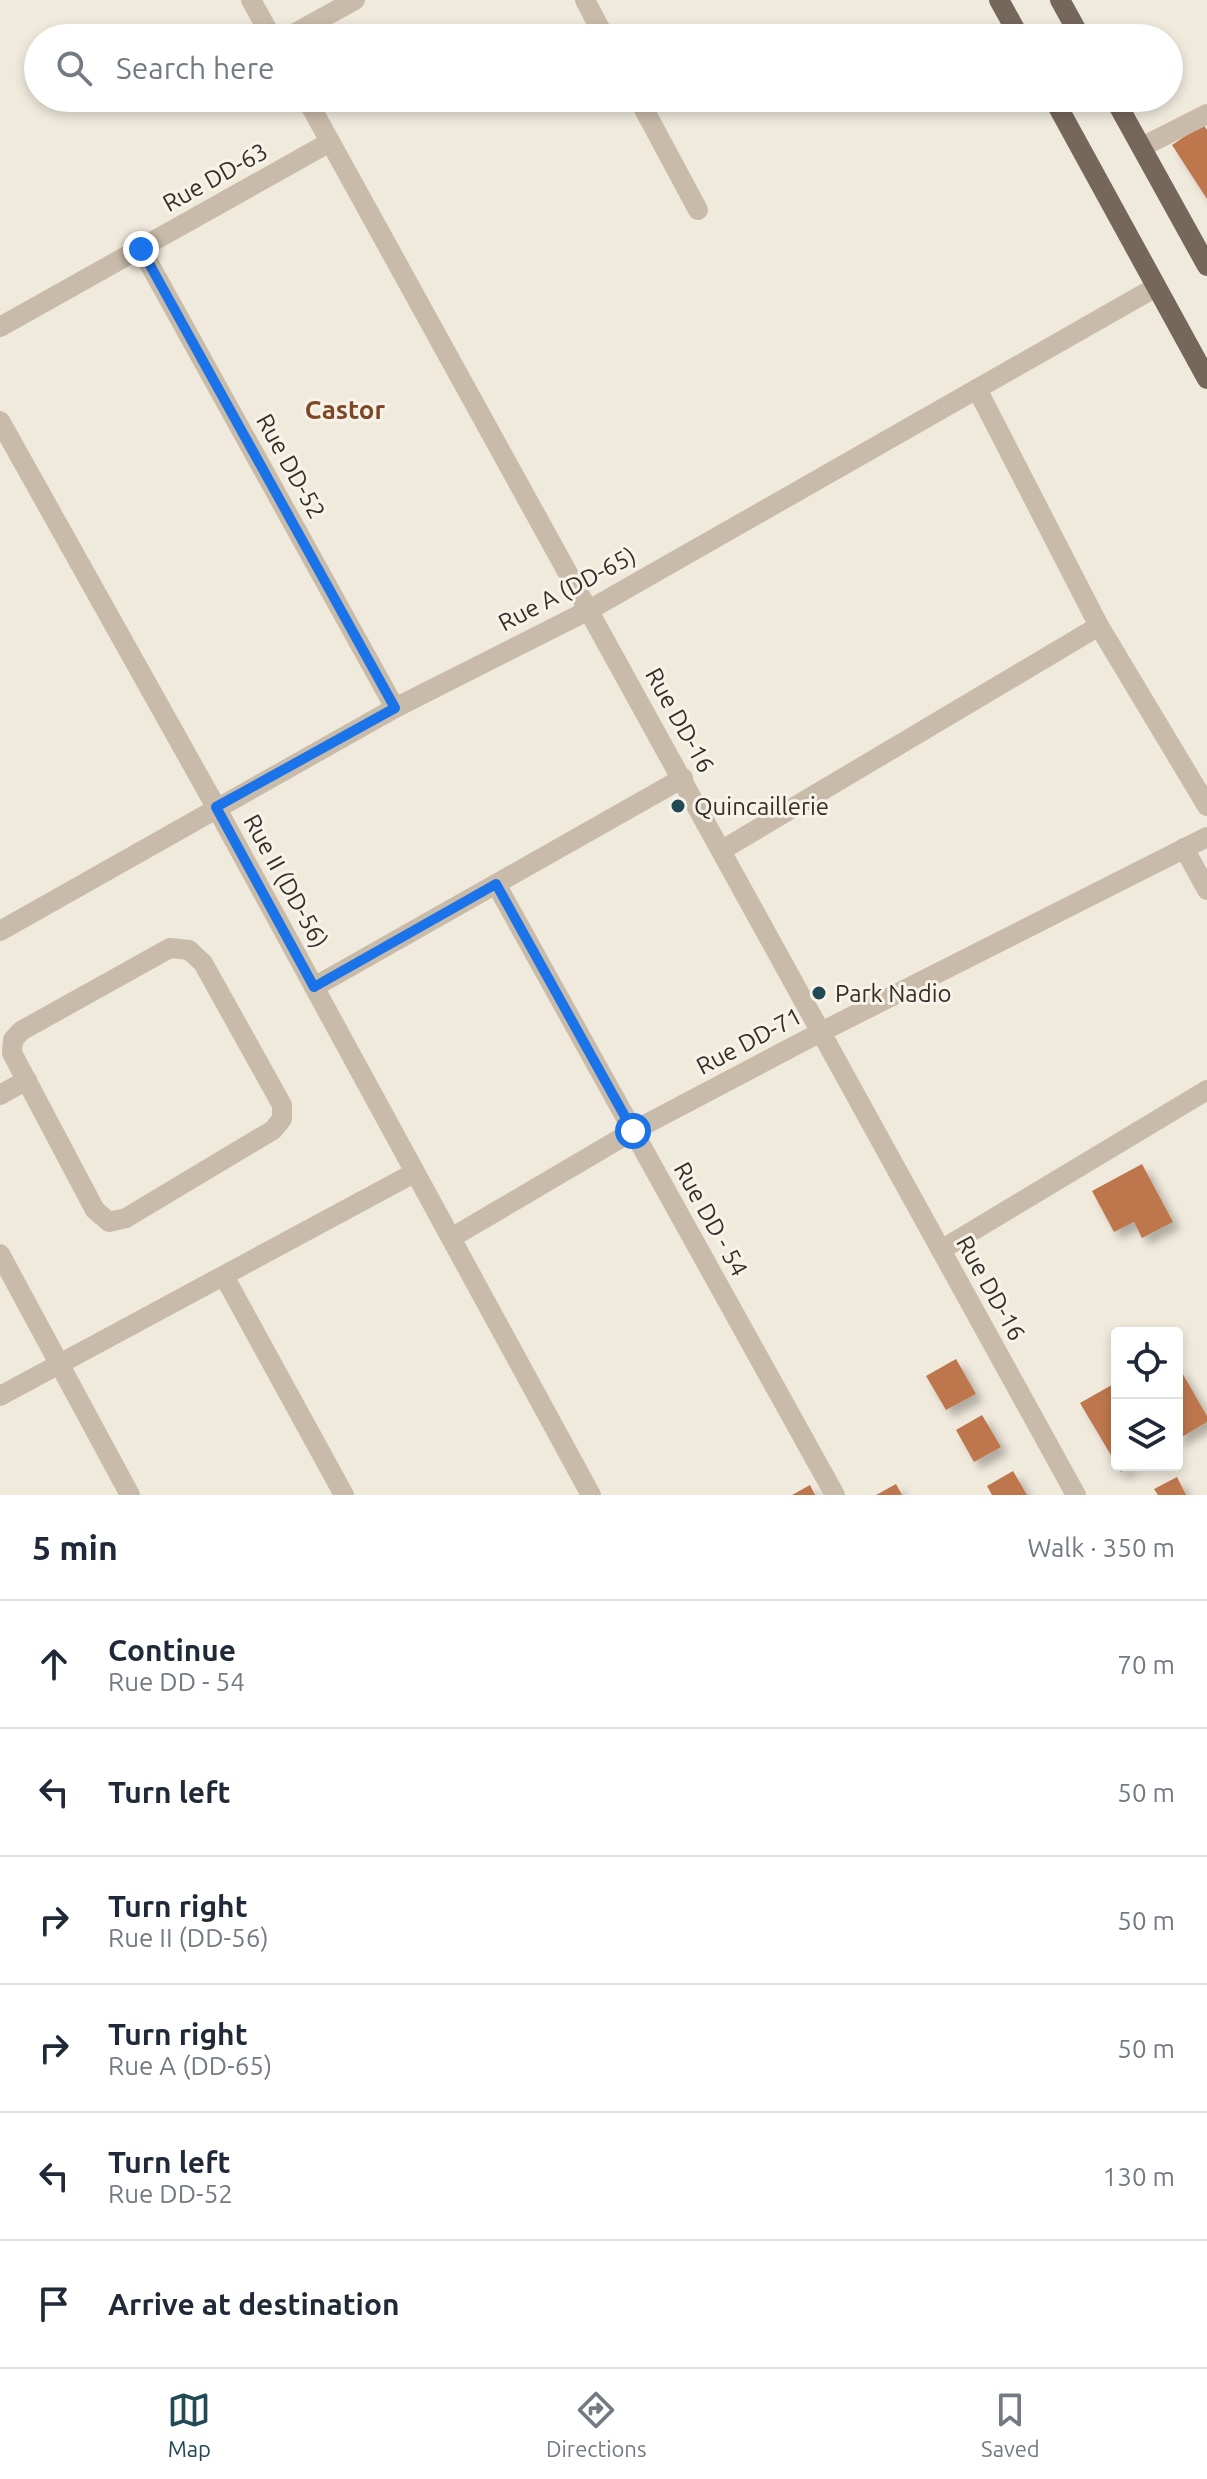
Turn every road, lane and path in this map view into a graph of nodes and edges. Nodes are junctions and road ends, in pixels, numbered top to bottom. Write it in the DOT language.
graph roads {
  1 [pos="251,0"];
  2 [pos="355,0"];
  3 [pos="585,0"];
  4 [pos="999,0"];
  5 [pos="1063,1"];
  6 [pos="264,24"];
  7 [pos="311,24"];
  8 [pos="598,24"];
  9 [pos="1012,24"];
  10 [pos="1074,24"];
  11 [pos="314,112"];
  12 [pos="646,112"];
  13 [pos="1061,112"];
  14 [pos="1122,112"];
  15 [pos="1207,114"];
  16 [pos="330,142"];
  17 [pos="1142,147"];
  18 [pos="698,210"];
  19 [pos="141,249"];
  20 [pos="1207,266"];
  21 [pos="1156,287"];
  22 [pos="0,327"];
  23 [pos="1207,379"];
  24 [pos="977,389"];
  25 [pos="0,421"];
  26 [pos="589,610"];
  27 [pos="1099,626"];
  28 [pos="395,708"];
  29 [pos="683,778"];
  30 [pos="1207,806"];
  31 [pos="216,807"];
  32 [pos="1207,837"];
  33 [pos="1184,848"];
  34 [pos="722,850"];
  35 [pos="496,884"];
  36 [pos="1207,890"];
  37 [pos="0,931"];
  38 [pos="314,987"];
  39 [pos="819,1033"];
  40 [pos="27,1080"];
  41 [pos="1207,1090"];
  42 [pos="0,1095"];
  43 [pos="633,1131"];
  44 [pos="414,1173"];
  45 [pos="451,1238"];
  46 [pos="941,1250"];
  47 [pos="0,1255"];
  48 [pos="224,1276"];
  49 [pos="59,1363"];
  50 [pos="0,1396"];
  51 [pos="130,1495"];
  52 [pos="344,1495"];
  53 [pos="591,1495"];
  54 [pos="835,1495"];
  55 [pos="1076,1495"];
  1 -- 6 [label="street"];
  2 -- 7 [label="street"];
  3 -- 8 [label="street"];
  4 -- 9 [label="main road"];
  5 -- 10 [label="main road"];
  11 -- 16 [label="street, Rue DD-16"];
  12 -- 18 [label="street"];
  13 -- 21 [label="main road"];
  14 -- 17 [label="main road"];
  15 -- 17 [label="street"];
  16 -- 19 [label="street, Rue DD-63"];
  16 -- 26 [label="street, Rue DD-16"];
  17 -- 20 [label="main road"];
  19 -- 22 [label="street, Rue DD-63"];
  19 -- 28 [label="street, Rue DD-52"];
  21 -- 23 [label="main road"];
  21 -- 24 [label="street, Rue A (DD-65)"];
  24 -- 26 [label="street, Rue A (DD-65)"];
  24 -- 27 [label="street"];
  25 -- 31 [label="street, Rue II (DD-56)"];
  26 -- 28 [label="street, Rue A (DD-65)"];
  26 -- 29 [label="street, Rue DD-16"];
  27 -- 30 [label="street"];
  27 -- 34 [label="street"];
  28 -- 31 [label="street, Rue A (DD-65)"];
  29 -- 34 [label="street, Rue DD-16"];
  29 -- 35 [label="street"];
  31 -- 37 [label="street, Rue A (DD-65)"];
  31 -- 38 [label="street, Rue II (DD-56)"];
  32 -- 33 [label="street, Rue DD-71"];
  33 -- 36 [label="street"];
  33 -- 39 [label="street, Rue DD-71"];
  34 -- 39 [label="street, Rue DD-16"];
  35 -- 38 [label="street"];
  35 -- 43 [label="street, Rue DD - 54"];
  38 -- 44 [label="street, Rue II (DD-56)"];
  39 -- 43 [label="street, Rue DD-71"];
  39 -- 46 [label="street, Rue DD-16"];
  40 -- 40 [label="street"];
  40 -- 42 [label="street"];
  41 -- 46 [label="street"];
  43 -- 45 [label="street, Rue DD-71"];
  43 -- 54 [label="street, Rue DD - 54"];
  44 -- 45 [label="street, Rue II (DD-56)"];
  44 -- 48 [label="street"];
  45 -- 53 [label="street, Rue II (DD-56)"];
  46 -- 55 [label="street, Rue DD-16"];
  47 -- 49 [label="street"];
  48 -- 49 [label="street"];
  48 -- 52 [label="street"];
  49 -- 50 [label="street"];
  49 -- 51 [label="street"];
}
